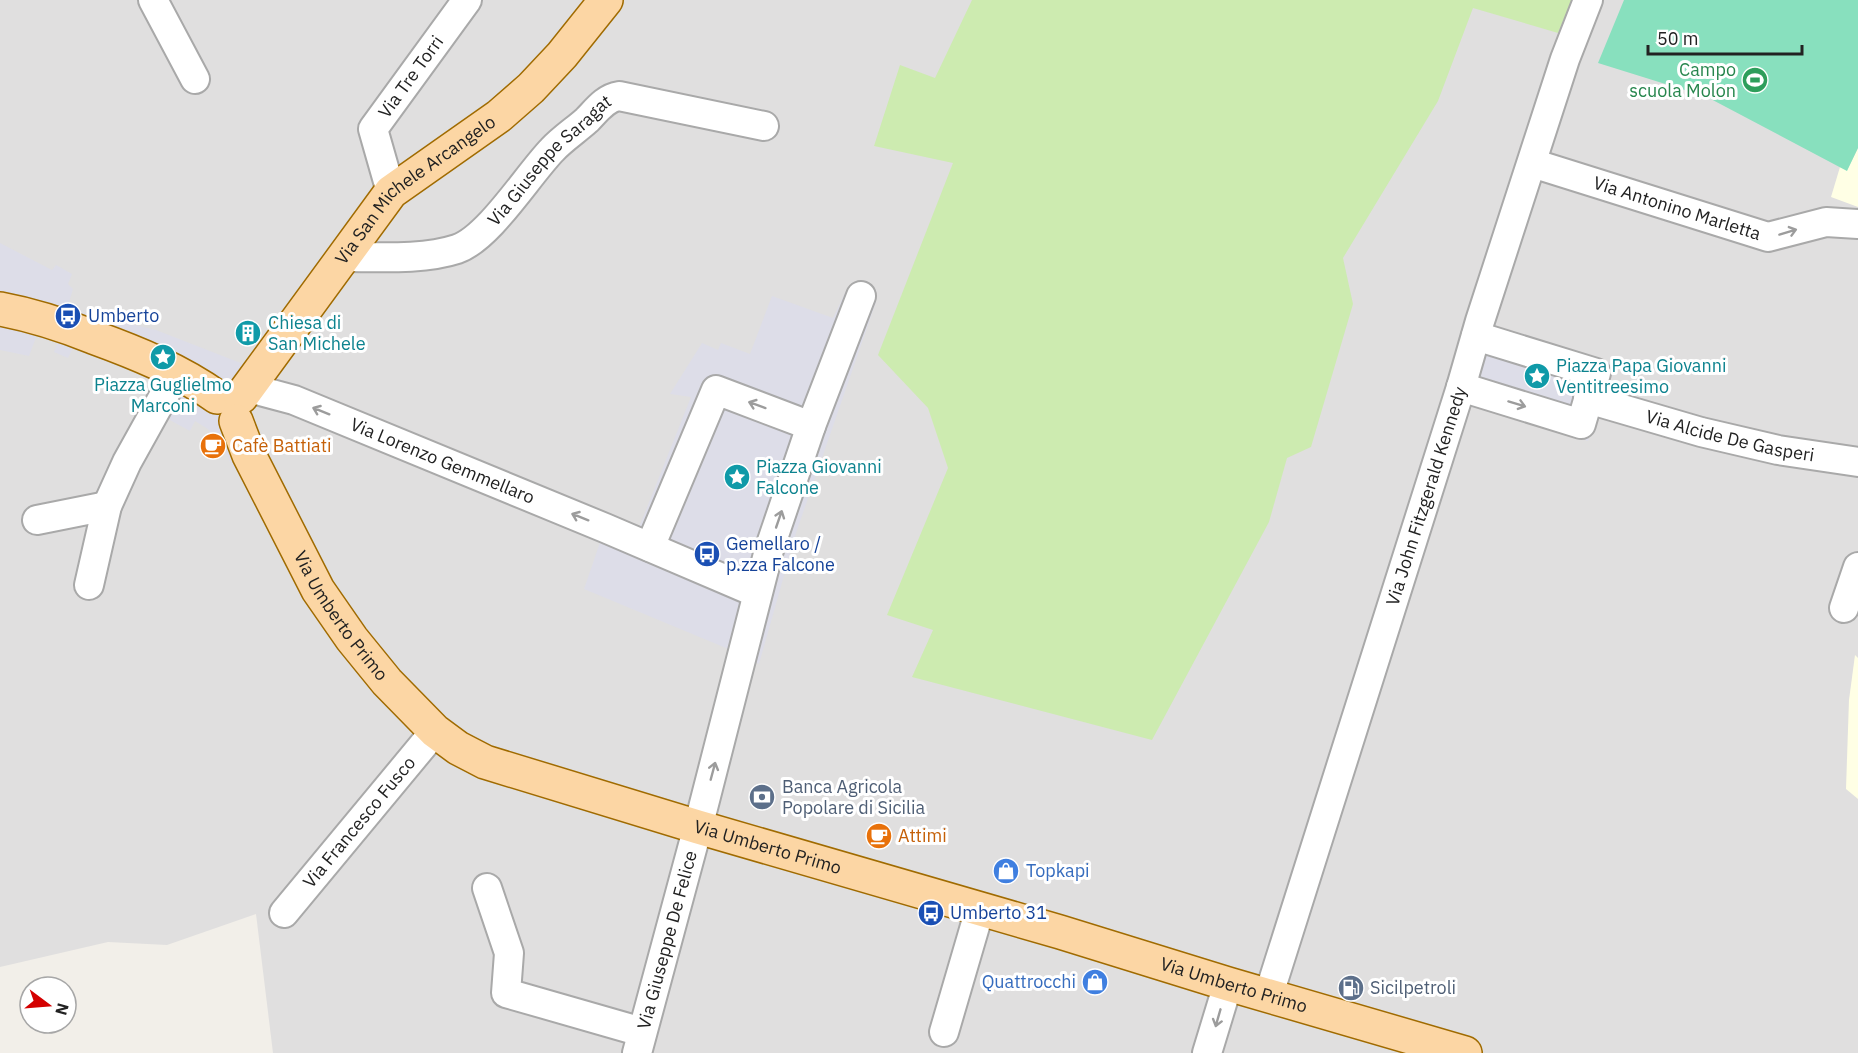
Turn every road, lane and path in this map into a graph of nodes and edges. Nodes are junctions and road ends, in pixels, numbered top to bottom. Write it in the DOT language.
graph roads {
  1 [pos="153,0"];
  2 [pos="467,0"];
  3 [pos="606,0"];
  4 [pos="1588,0"];
  5 [pos="195,79"];
  6 [pos="765,126"];
  7 [pos="1532,163"];
  8 [pos="391,192"];
  9 [pos="1858,224"];
  10 [pos="343,257"];
  11 [pos="861,296"];
  12 [pos="0,309"];
  13 [pos="1476,336"];
  14 [pos="177,372"];
  15 [pos="1461,387"];
  16 [pos="236,401"];
  17 [pos="1595,402"];
  18 [pos="811,426"];
  19 [pos="1858,462"];
  20 [pos="106,506"];
  21 [pos="36,520"];
  22 [pos="642,543"];
  23 [pos="1858,567"];
  24 [pos="89,585"];
  25 [pos="757,593"];
  26 [pos="1844,608"];
  27 [pos="435,731"];
  28 [pos="698,827"];
  29 [pos="488,888"];
  30 [pos="980,909"];
  31 [pos="284,913"];
  32 [pos="1228,984"];
  33 [pos="1269,994"];
  34 [pos="944,1032"];
  35 [pos="639,1042"];
  36 [pos="1208,1053"];
  37 [pos="1465,1053"];
  1 -- 5 [label="street"];
  2 -- 8 [label="street, Via Tre Torri"];
  3 -- 8 [label="main road, Via San Michele Arcangelo"];
  4 -- 7 [label="street, Via John Fitzgerald Kennedy"];
  6 -- 10 [label="street, Via Giuseppe Saragat"];
  7 -- 9 [label="street, Via Antonino Marletta, one-way"];
  7 -- 13 [label="street, Via John Fitzgerald Kennedy"];
  8 -- 10 [label="main road, Via San Michele Arcangelo"];
  10 -- 16 [label="main road, Via San Michele Arcangelo"];
  11 -- 18 [label="street, Via Giuseppe De Felice"];
  12 -- 14 [label="main road"];
  13 -- 15 [label="street, Via John Fitzgerald Kennedy"];
  13 -- 17 [label="street"];
  14 -- 16 [label="main road"];
  14 -- 20 [label="street"];
  15 -- 17 [label="street, one-way"];
  15 -- 33 [label="street, Via John Fitzgerald Kennedy"];
  22 -- 16 [label="street, Via Lorenzo Gemmellaro, one-way"];
  16 -- 27 [label="main road, Via Umberto Primo"];
  17 -- 19 [label="street, Via Alcide De Gasperi"];
  18 -- 22 [label="street, one-way"];
  25 -- 18 [label="street, Via Giuseppe De Felice, one-way"];
  20 -- 21 [label="street"];
  20 -- 24 [label="street"];
  22 -- 25 [label="street, Via Lorenzo Gemmellaro"];
  23 -- 26 [label="street"];
  28 -- 25 [label="street, Via Giuseppe De Felice, one-way"];
  27 -- 28 [label="main road, Via Umberto Primo"];
  27 -- 31 [label="street, Via Francesco Fusco"];
  28 -- 30 [label="main road, Via Umberto Primo"];
  28 -- 35 [label="street, Via Giuseppe De Felice"];
  29 -- 35 [label="street"];
  30 -- 32 [label="main road, Via Umberto Primo"];
  30 -- 34 [label="street"];
  32 -- 33 [label="main road, Via Umberto Primo"];
  32 -- 36 [label="street, one-way"];
  33 -- 37 [label="main road, Via Umberto Primo"];
}
